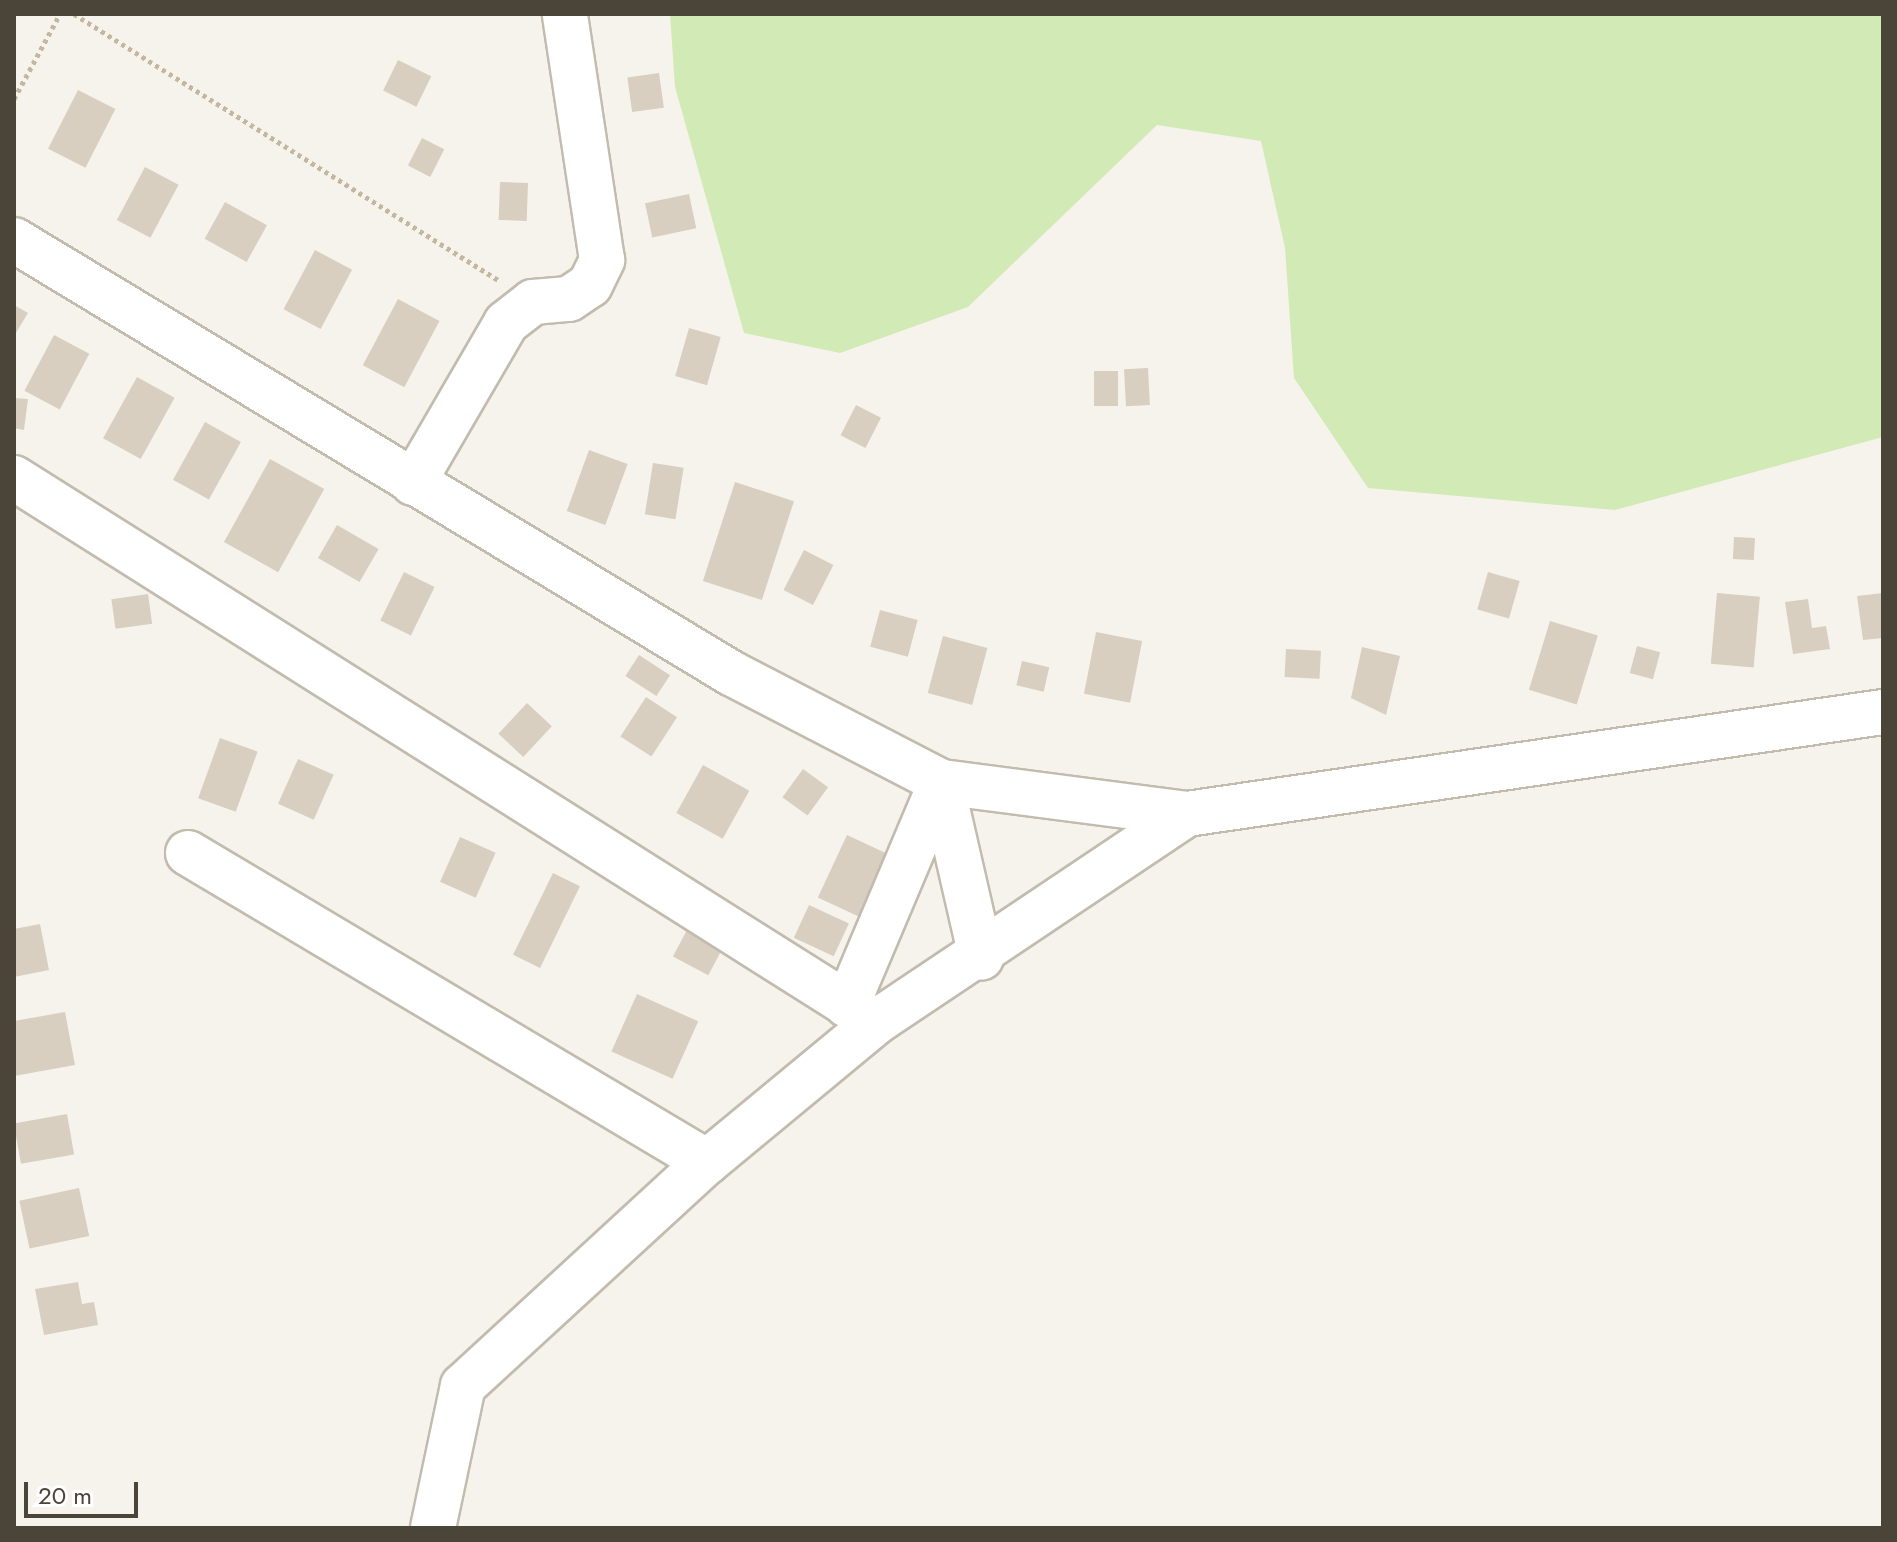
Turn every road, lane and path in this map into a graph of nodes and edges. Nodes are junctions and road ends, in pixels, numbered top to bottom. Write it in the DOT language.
graph roads {
  1 [pos="60,14"];
  2 [pos="74,14"];
  3 [pos="565,14"];
  4 [pos="14,99"];
  5 [pos="14,240"];
  6 [pos="533,302"];
  7 [pos="14,478"];
  8 [pos="413,483"];
  9 [pos="1883,712"];
  10 [pos="941,782"];
  11 [pos="1187,814"];
  12 [pos="188,853"];
  13 [pos="981,957"];
  14 [pos="861,1013"];
  15 [pos="707,1162"];
  16 [pos="433,1528"];
  1 -- 4 [label="path"];
  2 -- 6 [label="path"];
  3 -- 6 [label="street"];
  5 -- 8 [label="street"];
  6 -- 8 [label="street"];
  7 -- 14 [label="street"];
  8 -- 10 [label="street"];
  9 -- 11 [label="street"];
  10 -- 11 [label="street"];
  10 -- 13 [label="street"];
  10 -- 14 [label="street"];
  11 -- 13 [label="street"];
  12 -- 15 [label="street"];
  13 -- 14 [label="street"];
  14 -- 15 [label="street"];
  15 -- 16 [label="street"];
}
